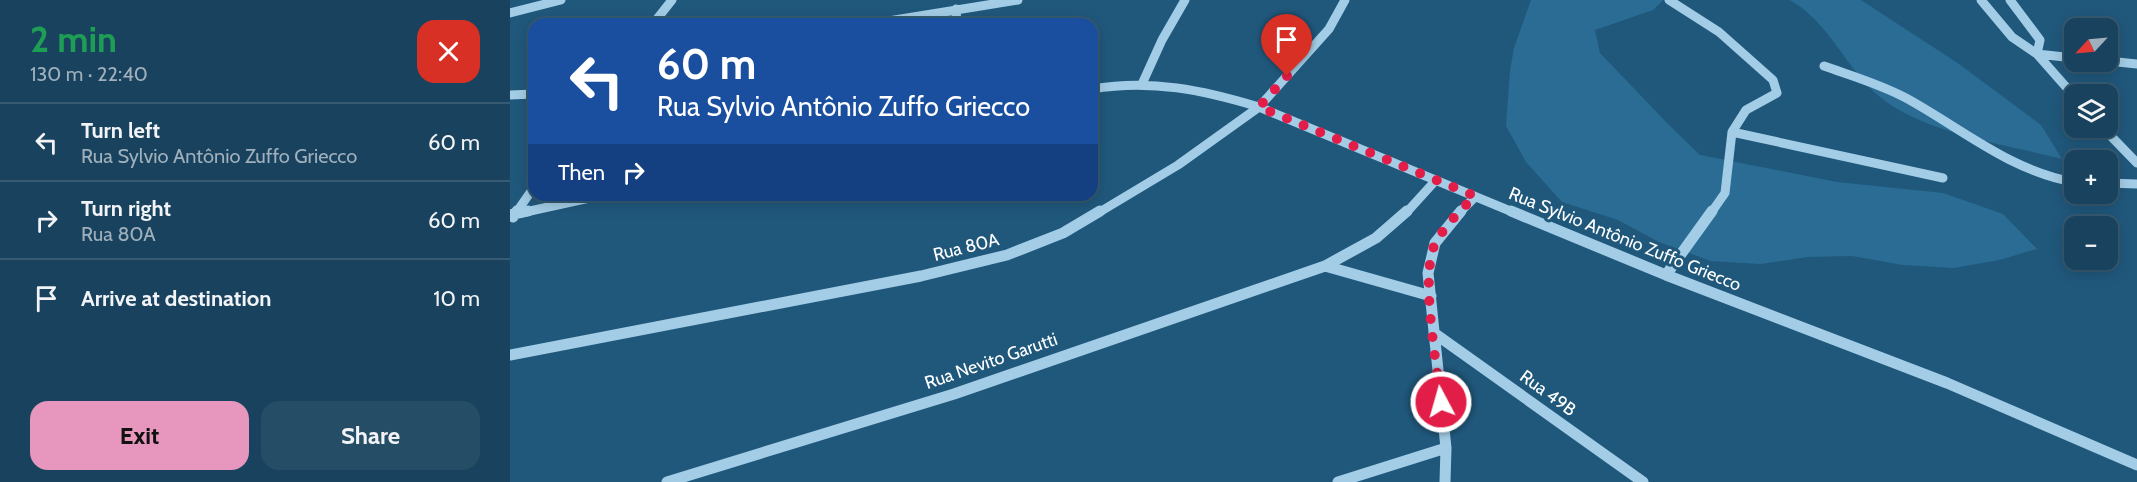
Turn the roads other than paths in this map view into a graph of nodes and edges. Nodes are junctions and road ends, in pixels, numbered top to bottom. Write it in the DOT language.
graph roads {
  1 [pos="561,0"];
  2 [pos="672,0"];
  3 [pos="1018,0"];
  4 [pos="1185,0"];
  5 [pos="1345,0"];
  6 [pos="1669,0"];
  7 [pos="1981,0"];
  8 [pos="2010,0"];
  9 [pos="956,9"];
  10 [pos="510,13"];
  11 [pos="658,18"];
  12 [pos="904,18"];
  13 [pos="957,18"];
  14 [pos="2037,54"];
  15 [pos="2064,57"];
  16 [pos="2118,62"];
  17 [pos="2137,64"];
  18 [pos="1824,66"];
  19 [pos="1142,84"];
  20 [pos="2064,85"];
  21 [pos="1098,88"];
  22 [pos="510,94"];
  23 [pos="528,94"];
  24 [pos="1259,107"];
  25 [pos="1732,132"];
  26 [pos="2113,138"];
  27 [pos="2137,163"];
  28 [pos="1943,178"];
  29 [pos="1436,180"];
  30 [pos="2064,181"];
  31 [pos="2118,183"];
  32 [pos="2137,184"];
  33 [pos="528,195"];
  34 [pos="1475,196"];
  35 [pos="578,201"];
  36 [pos="512,217"];
  37 [pos="1325,266"];
  38 [pos="1666,275"];
  39 [pos="1431,296"];
  40 [pos="1434,333"];
  41 [pos="510,355"];
  42 [pos="1446,448"];
  43 [pos="2137,465"];
  44 [pos="667,482"];
  45 [pos="1338,482"];
  46 [pos="1445,482"];
  47 [pos="1642,482"];
  1 -- 10 [label="street"];
  2 -- 11 [label="street"];
  3 -- 9 [label="street"];
  4 -- 19 [label="street"];
  5 -- 24 [label="street, Rua 80A"];
  6 -- 25 [label="street"];
  7 -- 14 [label="street"];
  8 -- 14 [label="street"];
  9 -- 12 [label="street"];
  9 -- 13 [label="street"];
  14 -- 15 [label="street"];
  14 -- 20 [label="street"];
  16 -- 17 [label="street"];
  18 -- 30 [label="street"];
  19 -- 21 [label="street, Rua Sylvio Antônio Zuffo Griecco"];
  19 -- 24 [label="street, Rua Sylvio Antônio Zuffo Griecco"];
  22 -- 23 [label="street"];
  24 -- 29 [label="street, Rua Sylvio Antônio Zuffo Griecco"];
  24 -- 41 [label="street, Rua 80A"];
  25 -- 28 [label="street"];
  25 -- 38 [label="street"];
  26 -- 27 [label="street"];
  29 -- 34 [label="street, Rua Sylvio Antônio Zuffo Griecco"];
  29 -- 37 [label="street, Rua Nevito Garutti"];
  31 -- 32 [label="street"];
  33 -- 36 [label="street"];
  34 -- 38 [label="street, Rua Sylvio Antônio Zuffo Griecco"];
  34 -- 39 [label="street"];
  35 -- 36 [label="street"];
  37 -- 39 [label="street"];
  37 -- 44 [label="street, Rua Nevito Garutti"];
  38 -- 43 [label="street, Rua Sylvio Antônio Zuffo Griecco"];
  39 -- 40 [label="street"];
  40 -- 42 [label="street"];
  40 -- 47 [label="street, Rua 49B"];
  42 -- 45 [label="street"];
  42 -- 46 [label="street"];
}
